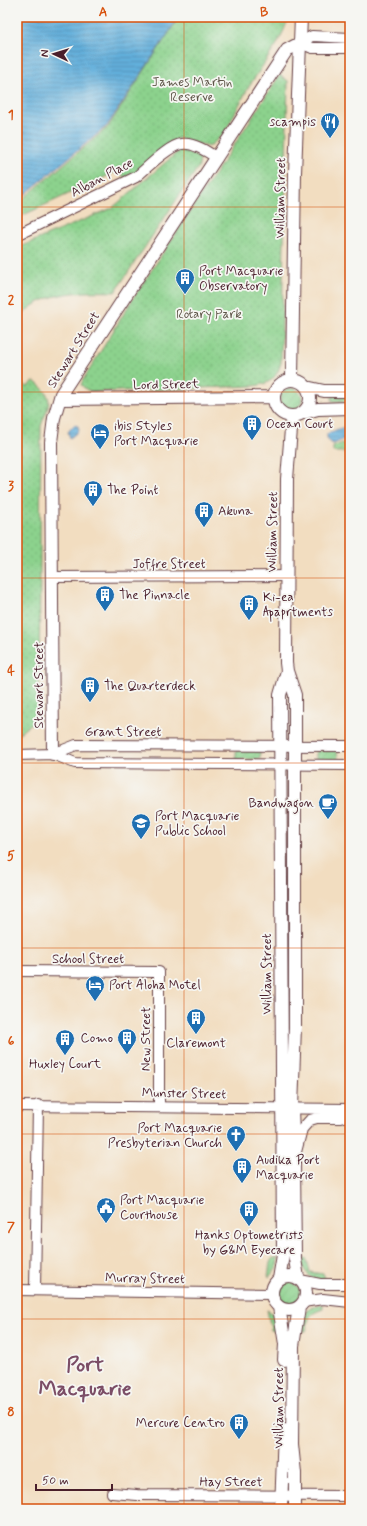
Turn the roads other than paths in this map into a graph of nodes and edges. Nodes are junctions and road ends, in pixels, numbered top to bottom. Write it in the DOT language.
graph roads {
  1 [pos="301,17"];
  2 [pos="350,38"];
  3 [pos="300,43"];
  4 [pos="350,48"];
  5 [pos="217,158"];
  6 [pos="17,235"];
  7 [pos="292,380"];
  8 [pos="306,387"];
  9 [pos="350,391"];
  10 [pos="273,397"];
  11 [pos="60,399"];
  12 [pos="350,408"];
  13 [pos="297,415"];
  14 [pos="286,576"];
  15 [pos="52,577"];
  16 [pos="286,671"];
  17 [pos="296,746"];
  18 [pos="350,746"];
  19 [pos="280,747"];
  20 [pos="53,754"];
  21 [pos="17,755"];
  22 [pos="281,765"];
  23 [pos="295,765"];
  24 [pos="350,765"];
  25 [pos="17,971"];
  26 [pos="159,972"];
  27 [pos="38,1105"];
  28 [pos="17,1106"];
  29 [pos="160,1107"];
  30 [pos="287,1108"];
  31 [pos="350,1108"];
  32 [pos="350,1115"];
  33 [pos="294,1162"];
  34 [pos="279,1279"];
  35 [pos="299,1279"];
  36 [pos="350,1284"];
  37 [pos="17,1290"];
  38 [pos="35,1290"];
  39 [pos="272,1294"];
  40 [pos="350,1302"];
  41 [pos="301,1304"];
  42 [pos="279,1307"];
  43 [pos="112,1493"];
  44 [pos="282,1495"];
  45 [pos="295,1495"];
  46 [pos="350,1496"];
  47 [pos="281,1509"];
  48 [pos="295,1509"];
  1 -- 3 [label="street, William Street"];
  2 -- 3 [label="street"];
  3 -- 4 [label="street"];
  3 -- 5 [label="street, Stewart Street"];
  3 -- 7 [label="street, William Street"];
  5 -- 6 [label="street, Alban Place"];
  5 -- 11 [label="street, Stewart Street"];
  7 -- 8 [label="street"];
  7 -- 10 [label="street"];
  8 -- 9 [label="street"];
  8 -- 13 [label="street"];
  10 -- 11 [label="street, Lord Street"];
  10 -- 13 [label="street"];
  11 -- 15 [label="street, Stewart Street"];
  12 -- 13 [label="street"];
  13 -- 14 [label="street, William Street"];
  14 -- 15 [label="street, Joffre Street"];
  14 -- 16 [label="street, William Street"];
  15 -- 20 [label="street, Stewart Street"];
  16 -- 17 [label="street, William Street"];
  16 -- 19 [label="street, William Street"];
  17 -- 18 [label="street, Grant Street"];
  17 -- 19 [label="street, Grant Street"];
  17 -- 23 [label="street, William Street"];
  19 -- 20 [label="street, Grant Street"];
  19 -- 22 [label="street, William Street"];
  20 -- 21 [label="street"];
  20 -- 22 [label="street"];
  22 -- 23 [label="street"];
  22 -- 30 [label="street, William Street"];
  23 -- 24 [label="street"];
  23 -- 30 [label="street, William Street"];
  25 -- 26 [label="street, School Street"];
  26 -- 29 [label="street, New Street"];
  27 -- 28 [label="street, Munster Street"];
  27 -- 29 [label="street, Munster Street"];
  27 -- 38 [label="street"];
  29 -- 30 [label="street, Munster Street"];
  30 -- 31 [label="street, Munster Street"];
  30 -- 33 [label="street, William Street"];
  30 -- 34 [label="street, William Street"];
  32 -- 33 [label="street"];
  33 -- 35 [label="street, William Street"];
  34 -- 35 [label="street"];
  34 -- 39 [label="street, William Street"];
  35 -- 36 [label="street"];
  35 -- 41 [label="street, William Street"];
  37 -- 38 [label="street, Murray Street"];
  38 -- 39 [label="street, Murray Street"];
  39 -- 42 [label="street, William Street"];
  40 -- 41 [label="street"];
  41 -- 42 [label="street"];
  41 -- 45 [label="street, William Street"];
  42 -- 44 [label="street, William Street"];
  43 -- 44 [label="street, Hay Street"];
  44 -- 45 [label="street, Hay Street"];
  44 -- 47 [label="street, William Street"];
  45 -- 46 [label="street, Hay Street"];
  45 -- 48 [label="street, William Street"];
}
